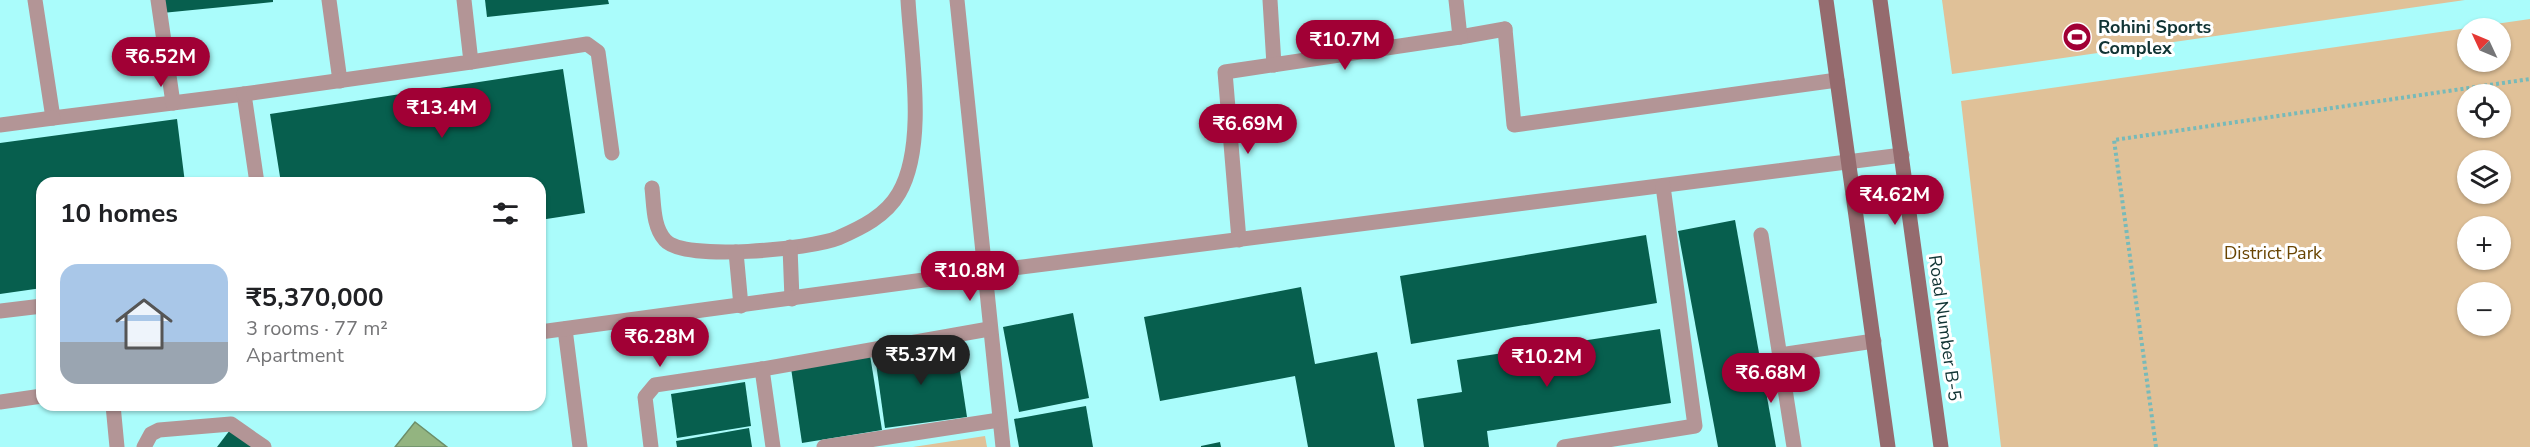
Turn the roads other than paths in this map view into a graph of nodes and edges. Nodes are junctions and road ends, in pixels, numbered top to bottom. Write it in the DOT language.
graph roads {
  1 [pos="35,0"];
  2 [pos="159,0"];
  3 [pos="329,0"];
  4 [pos="464,0"];
  5 [pos="908,0"];
  6 [pos="957,0"];
  7 [pos="1270,0"];
  8 [pos="1456,0"];
  9 [pos="1826,0"];
  10 [pos="1880,0"];
  11 [pos="1460,37"];
  12 [pos="471,62"];
  13 [pos="1274,65"];
  14 [pos="1837,80"];
  15 [pos="340,81"];
  16 [pos="244,94"];
  17 [pos="173,103"];
  18 [pos="53,118"];
  19 [pos="0,125"];
  20 [pos="612,153"];
  21 [pos="1902,155"];
  22 [pos="1849,162"];
  23 [pos="256,177"];
  24 [pos="1663,186"];
  25 [pos="652,188"];
  26 [pos="1761,235"];
  27 [pos="1239,240"];
  28 [pos="790,248"];
  29 [pos="736,252"];
  30 [pos="983,272"];
  31 [pos="792,299"];
  32 [pos="741,306"];
  33 [pos="36,307"];
  34 [pos="0,311"];
  35 [pos="565,329"];
  36 [pos="989,329"];
  37 [pos="546,331"];
  38 [pos="1874,341"];
  39 [pos="1780,355"];
  40 [pos="762,369"];
  41 [pos="36,397"];
  42 [pos="0,402"];
  43 [pos="114,411"];
  44 [pos="999,420"];
  45 [pos="117,447"];
  46 [pos="144,447"];
  47 [pos="264,447"];
  48 [pos="580,447"];
  49 [pos="651,447"];
  50 [pos="773,447"];
  51 [pos="824,447"];
  52 [pos="1003,447"];
  53 [pos="1564,447"];
  54 [pos="1794,447"];
  55 [pos="1888,447"];
  56 [pos="1941,447"];
  1 -- 18 [label="street"];
  2 -- 17 [label="street"];
  3 -- 15 [label="street"];
  4 -- 12 [label="street"];
  5 -- 28 [label="street"];
  6 -- 30 [label="street"];
  7 -- 13 [label="street"];
  8 -- 11 [label="street"];
  9 -- 14 [label="street"];
  10 -- 21 [label="street, Road Number B-5"];
  11 -- 13 [label="street"];
  11 -- 14 [label="street"];
  12 -- 15 [label="street"];
  12 -- 20 [label="street"];
  13 -- 27 [label="street"];
  14 -- 22 [label="street"];
  15 -- 16 [label="street"];
  16 -- 17 [label="street"];
  16 -- 23 [label="street"];
  17 -- 18 [label="street"];
  18 -- 19 [label="street"];
  21 -- 22 [label="street"];
  21 -- 56 [label="street, Road Number B-5"];
  22 -- 24 [label="street"];
  22 -- 38 [label="street"];
  24 -- 27 [label="street"];
  24 -- 53 [label="street"];
  25 -- 29 [label="street"];
  26 -- 39 [label="street"];
  27 -- 30 [label="street"];
  28 -- 29 [label="street"];
  28 -- 31 [label="street"];
  29 -- 32 [label="street"];
  30 -- 31 [label="street"];
  30 -- 36 [label="street"];
  31 -- 32 [label="street"];
  32 -- 35 [label="street"];
  33 -- 34 [label="street"];
  35 -- 37 [label="street"];
  35 -- 48 [label="street"];
  36 -- 40 [label="street"];
  36 -- 44 [label="street"];
  38 -- 39 [label="street"];
  38 -- 55 [label="street"];
  39 -- 54 [label="street"];
  40 -- 49 [label="street"];
  40 -- 50 [label="street"];
  41 -- 42 [label="street"];
  43 -- 45 [label="street"];
  44 -- 51 [label="street"];
  44 -- 52 [label="street"];
  46 -- 47 [label="street"];
}
